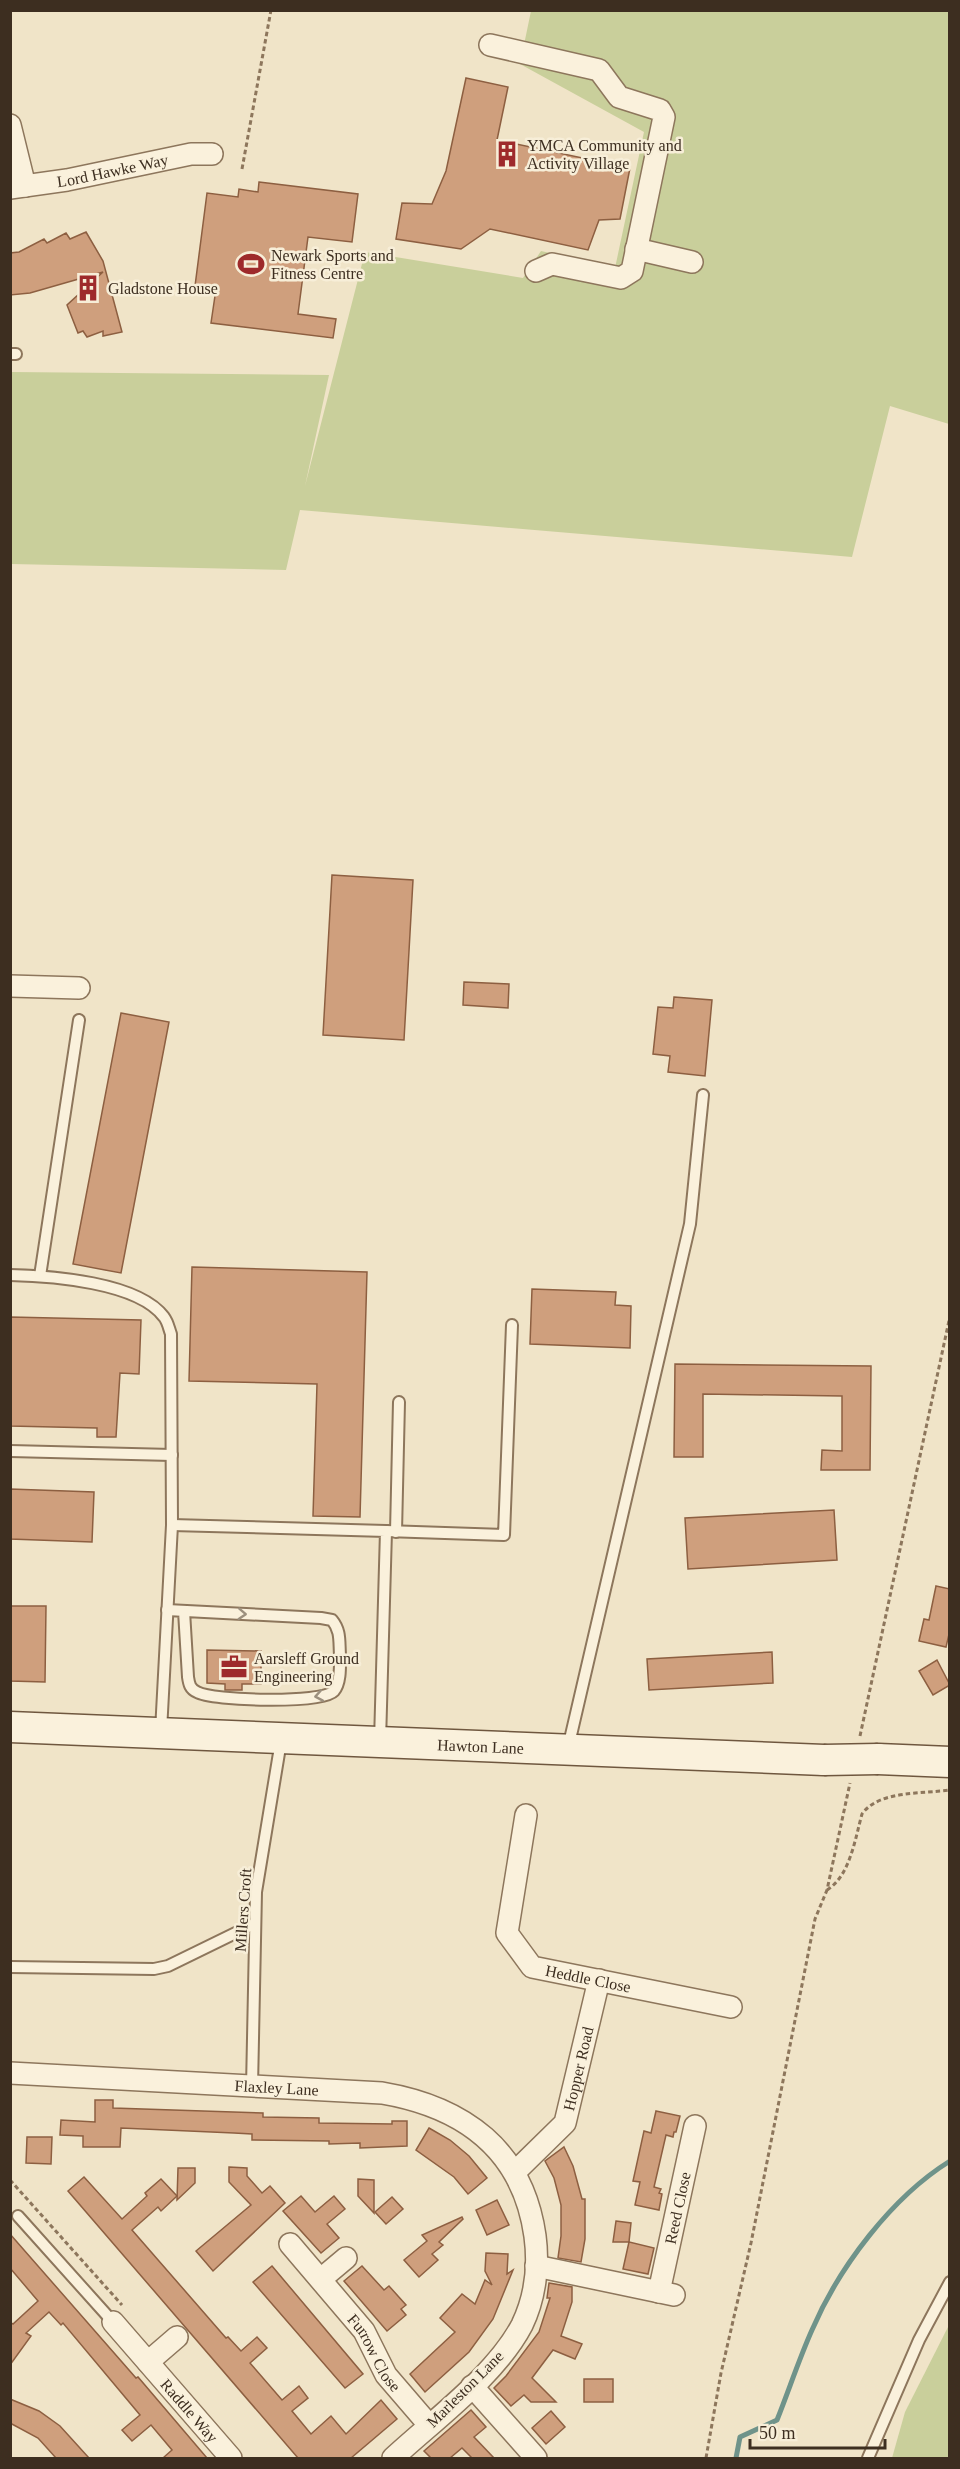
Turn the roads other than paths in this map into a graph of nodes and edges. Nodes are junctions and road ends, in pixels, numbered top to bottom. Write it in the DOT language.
graph roads {
  1 [pos="490,45"];
  2 [pos="10,125"];
  3 [pos="212,154"];
  4 [pos="18,187"];
  5 [pos="636,249"];
  6 [pos="692,262"];
  7 [pos="536,270"];
  8 [pos="10,986"];
  9 [pos="79,988"];
  10 [pos="79,1020"];
  11 [pos="703,1095"];
  12 [pos="10,1275"];
  13 [pos="40,1276"];
  14 [pos="512,1325"];
  15 [pos="399,1402"];
  16 [pos="10,1451"];
  17 [pos="172,1455"];
  18 [pos="172,1525"];
  19 [pos="391,1532"];
  20 [pos="167,1610"];
  21 [pos="184,1611"];
  22 [pos="10,1727"];
  23 [pos="161,1733"];
  24 [pos="282,1737"];
  25 [pos="380,1741"];
  26 [pos="568,1748"];
  27 [pos="950,1762"];
  28 [pos="525,1815"];
  29 [pos="254,1924"];
  30 [pos="10,1967"];
  31 [pos="599,1980"];
  32 [pos="731,2007"];
  33 [pos="10,2073"];
  34 [pos="252,2087"];
  35 [pos="695,2126"];
  36 [pos="515,2172"];
  37 [pos="18,2216"];
  38 [pos="290,2244"];
  39 [pos="346,2258"];
  40 [pos="536,2266"];
  41 [pos="321,2279"];
  42 [pos="950,2282"];
  43 [pos="113,2322"];
  44 [pos="177,2337"];
  45 [pos="148,2362"];
  46 [pos="472,2386"];
  47 [pos="429,2425"];
  48 [pos="231,2458"];
  49 [pos="393,2458"];
  50 [pos="536,2458"];
  51 [pos="868,2458"];
  1 -- 5 [label="street"];
  2 -- 4 [label="street"];
  3 -- 4 [label="street, Lord Hawke Way"];
  5 -- 6 [label="street"];
  5 -- 7 [label="street"];
  8 -- 9 [label="street"];
  10 -- 13 [label="lane"];
  11 -- 26 [label="lane"];
  12 -- 13 [label="lane"];
  13 -- 17 [label="lane"];
  14 -- 19 [label="lane"];
  15 -- 19 [label="lane"];
  16 -- 17 [label="lane"];
  17 -- 18 [label="lane"];
  18 -- 19 [label="lane"];
  18 -- 20 [label="lane"];
  19 -- 25 [label="lane"];
  20 -- 21 [label="lane"];
  20 -- 23 [label="lane"];
  21 -- 21 [label="lane, one-way"];
  22 -- 23 [label="street, Hawton Lane"];
  23 -- 24 [label="street, Hawton Lane"];
  24 -- 25 [label="street, Hawton Lane"];
  24 -- 29 [label="lane, Millers Croft"];
  25 -- 26 [label="street, Hawton Lane"];
  26 -- 27 [label="street, Hawton Lane, bridge"];
  28 -- 31 [label="street, Heddle Close"];
  29 -- 30 [label="lane"];
  29 -- 34 [label="lane, Millers Croft"];
  31 -- 32 [label="street, Heddle Close"];
  31 -- 36 [label="street, Hopper Road"];
  33 -- 34 [label="street, Flaxley Lane"];
  34 -- 36 [label="street, Flaxley Lane"];
  35 -- 40 [label="street, Reed Close"];
  36 -- 40 [label="street, Marleston Lane"];
  37 -- 43 [label="lane"];
  38 -- 41 [label="street, Furrow Close"];
  39 -- 41 [label="street"];
  40 -- 46 [label="street, Marleston Lane"];
  41 -- 47 [label="street, Furrow Close"];
  42 -- 51 [label="lane"];
  43 -- 45 [label="street, Raddle Way"];
  44 -- 45 [label="street, Raddle Way"];
  45 -- 48 [label="street, Raddle Way"];
  46 -- 47 [label="street, Marleston Lane"];
  46 -- 50 [label="street"];
  47 -- 49 [label="street, Marleston Lane"];
}
